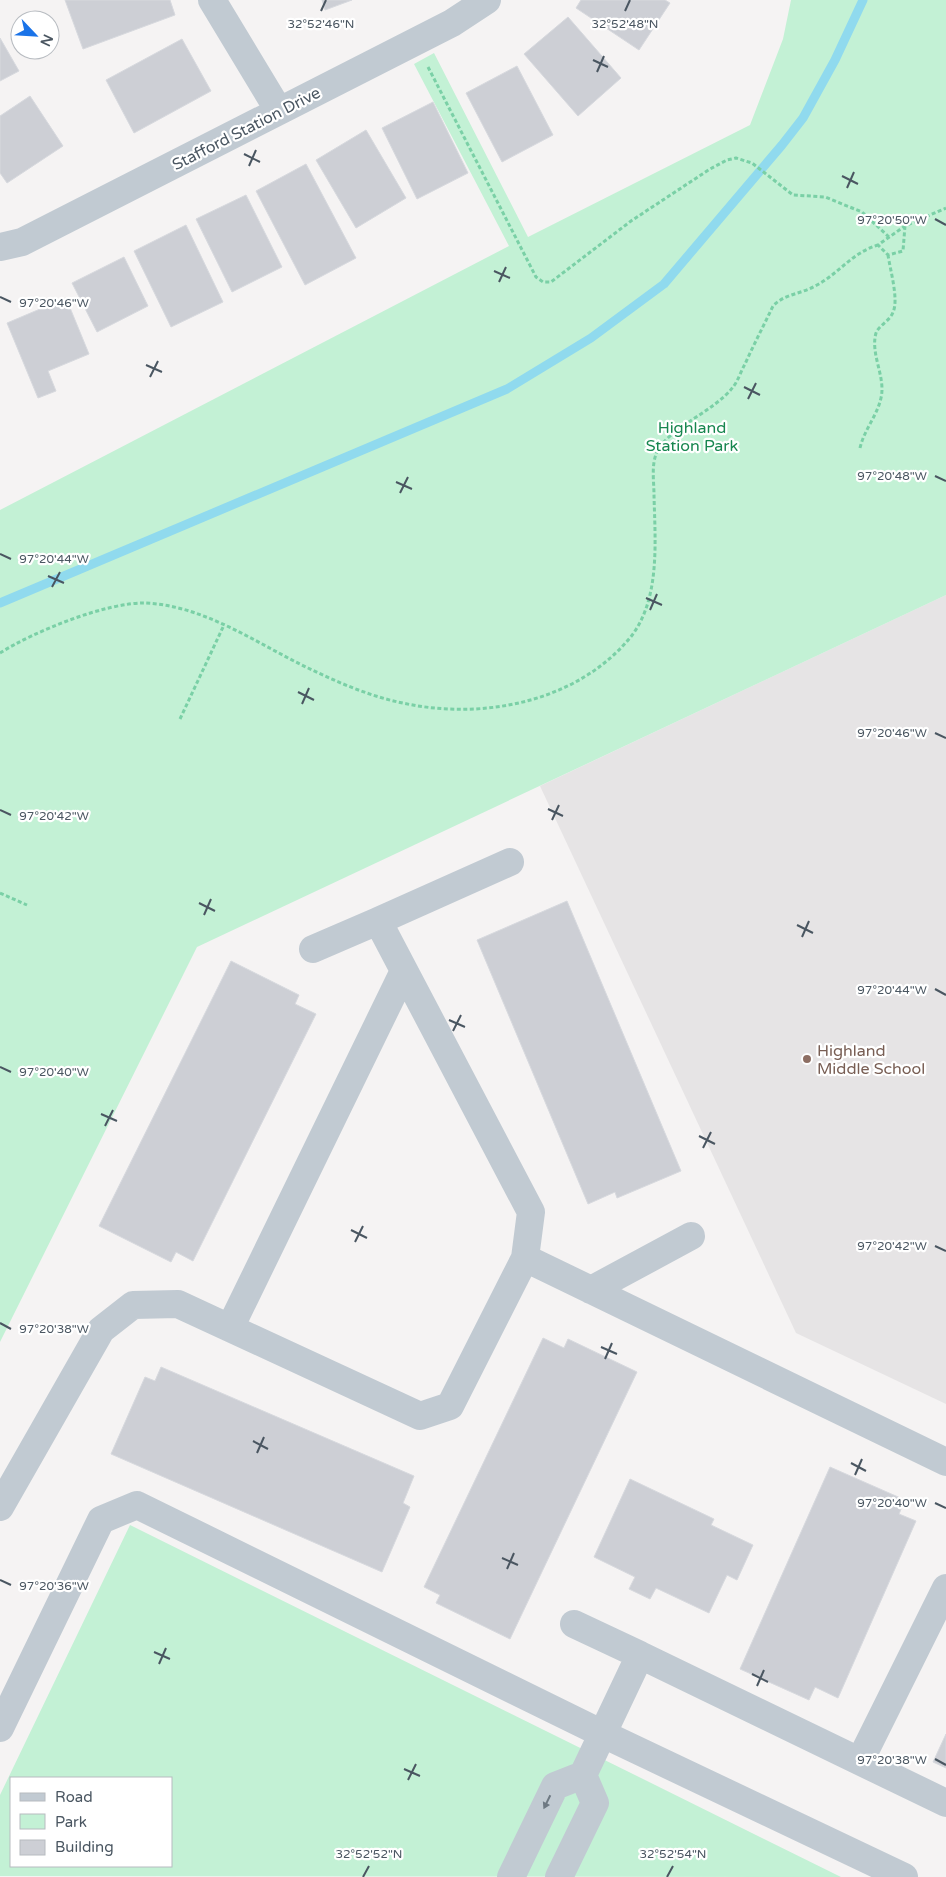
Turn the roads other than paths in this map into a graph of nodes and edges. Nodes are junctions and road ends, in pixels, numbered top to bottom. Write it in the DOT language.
graph roads {
  1 [pos="212,0"];
  2 [pos="487,0"];
  3 [pos="279,111"];
  4 [pos="0,247"];
  5 [pos="510,862"];
  6 [pos="378,921"];
  7 [pos="313,949"];
  8 [pos="404,972"];
  9 [pos="691,1236"];
  10 [pos="525,1258"];
  11 [pos="591,1290"];
  12 [pos="230,1328"];
  13 [pos="946,1462"];
  14 [pos="0,1506"];
  15 [pos="946,1588"];
  16 [pos="574,1624"];
  17 [pos="640,1655"];
  18 [pos="2,1718"];
  19 [pos="603,1734"];
  20 [pos="860,1761"];
  21 [pos="583,1775"];
  22 [pos="946,1803"];
  23 [pos="511,1877"];
  24 [pos="559,1877"];
  25 [pos="904,1877"];
  1 -- 3 [label="street"];
  2 -- 3 [label="street, Stafford Station Drive"];
  3 -- 4 [label="street, Stafford Station Drive"];
  5 -- 6 [label="street"];
  6 -- 7 [label="street"];
  6 -- 8 [label="street"];
  8 -- 10 [label="street"];
  8 -- 12 [label="street"];
  9 -- 11 [label="street"];
  10 -- 11 [label="street"];
  10 -- 12 [label="street"];
  11 -- 13 [label="street"];
  12 -- 14 [label="street"];
  15 -- 20 [label="street"];
  16 -- 17 [label="street"];
  17 -- 19 [label="street"];
  17 -- 20 [label="street"];
  18 -- 19 [label="street"];
  19 -- 21 [label="street"];
  19 -- 25 [label="street"];
  20 -- 22 [label="street"];
  21 -- 23 [label="street, one-way"];
  21 -- 24 [label="street"];
}
